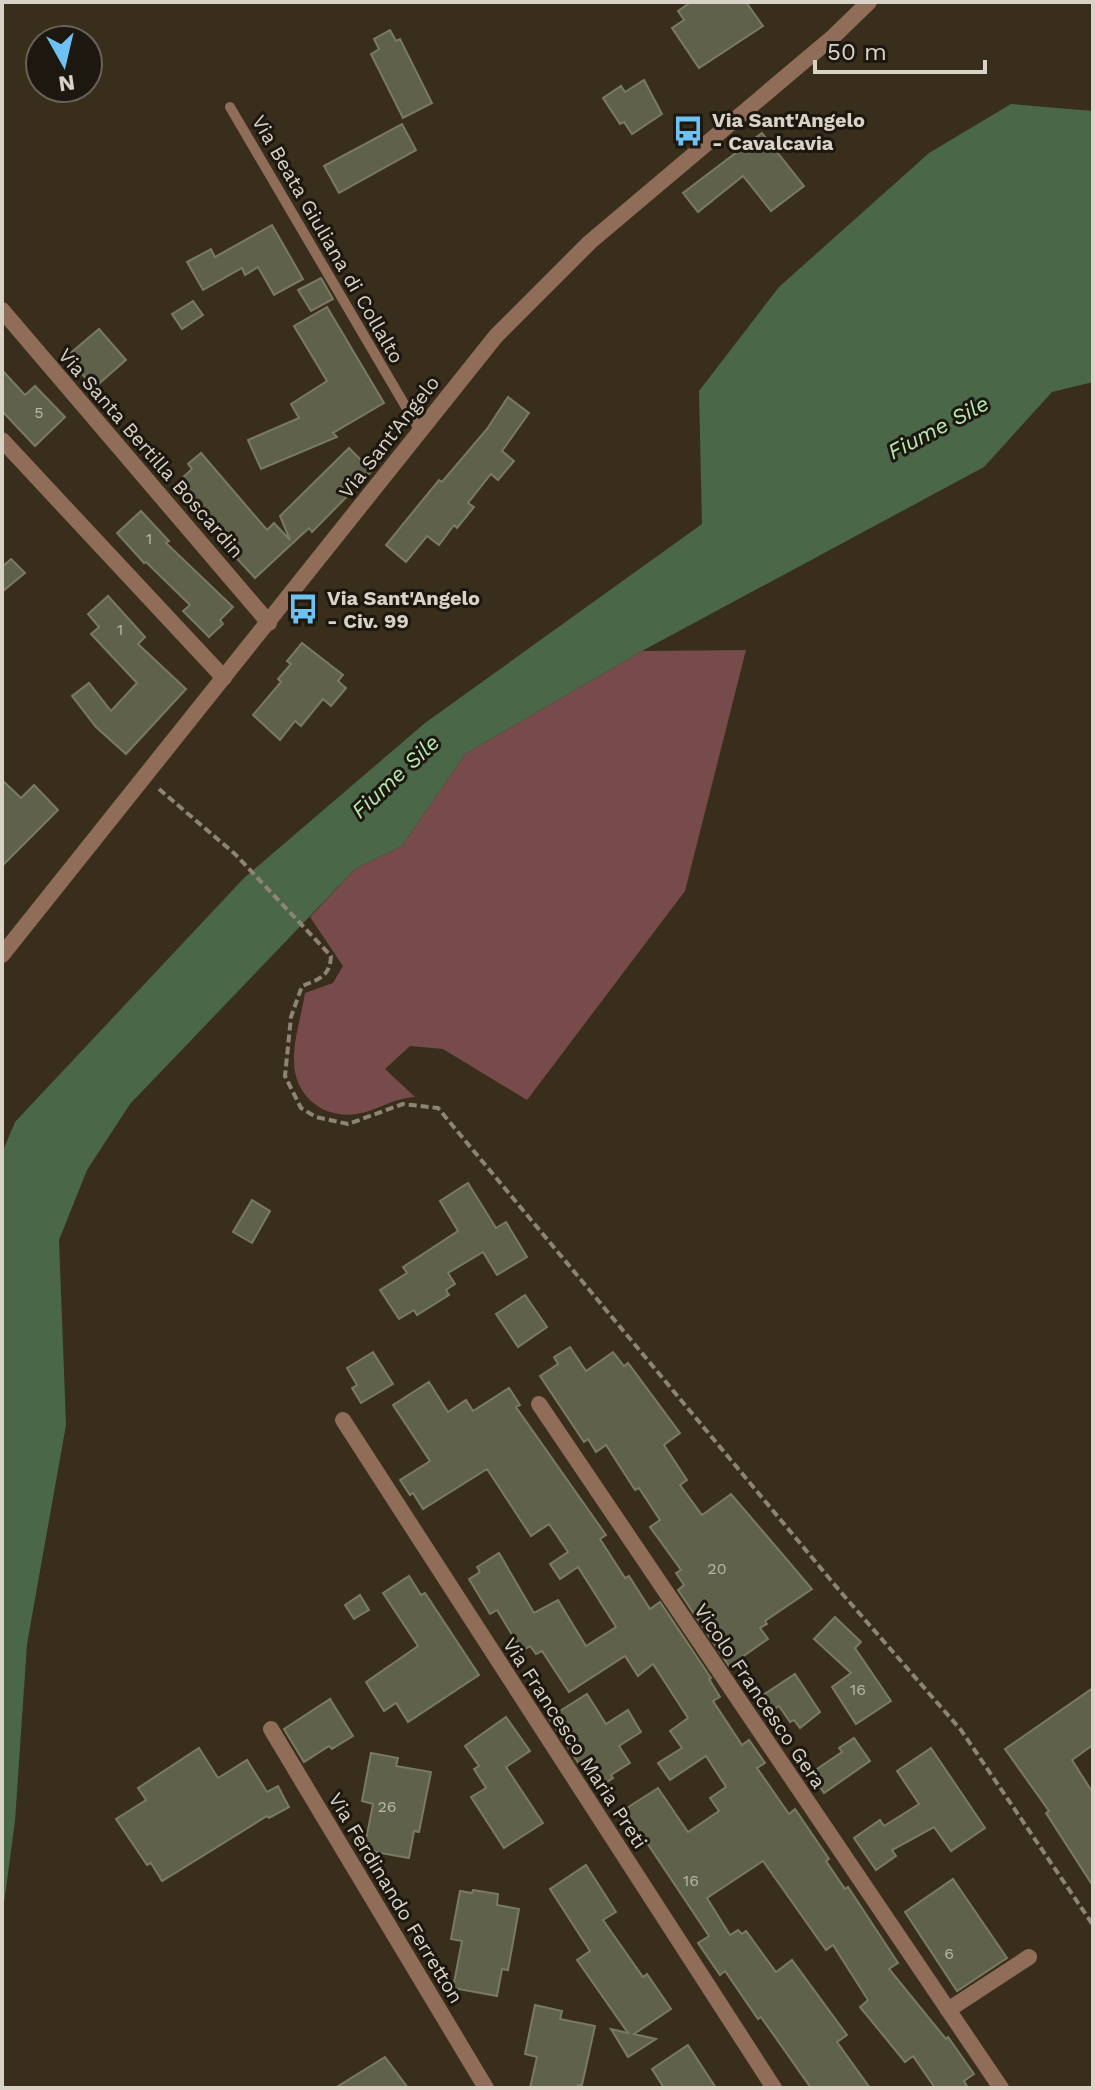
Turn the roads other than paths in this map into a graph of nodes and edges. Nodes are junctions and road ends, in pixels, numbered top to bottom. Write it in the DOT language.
graph roads {
  1 [pos="869,2"];
  2 [pos="230,107"];
  3 [pos="2,310"];
  4 [pos="420,431"];
  5 [pos="2,440"];
  6 [pos="269,623"];
  7 [pos="224,678"];
  8 [pos="2,955"];
  9 [pos="539,1404"];
  10 [pos="343,1420"];
  11 [pos="271,1729"];
  12 [pos="1029,1957"];
  13 [pos="948,2010"];
  14 [pos="486,2088"];
  15 [pos="774,2088"];
  16 [pos="1001,2088"];
  1 -- 4 [label="street, Via Sant'Angelo"];
  2 -- 4 [label="lane, Via Beata Giuliana di Collalto"];
  3 -- 6 [label="street, Via Santa Bertilla Boscardin"];
  4 -- 6 [label="street, Via Sant'Angelo"];
  5 -- 7 [label="street"];
  6 -- 7 [label="street, Via Sant'Angelo"];
  7 -- 8 [label="street, Via Sant'Angelo"];
  9 -- 13 [label="street, Vicolo Francesco Gera"];
  10 -- 15 [label="street, Via Francesco Maria Preti"];
  11 -- 14 [label="street, Via Ferdinando Ferretton"];
  12 -- 13 [label="street"];
  13 -- 16 [label="street, Vicolo Francesco Gera"];
}
